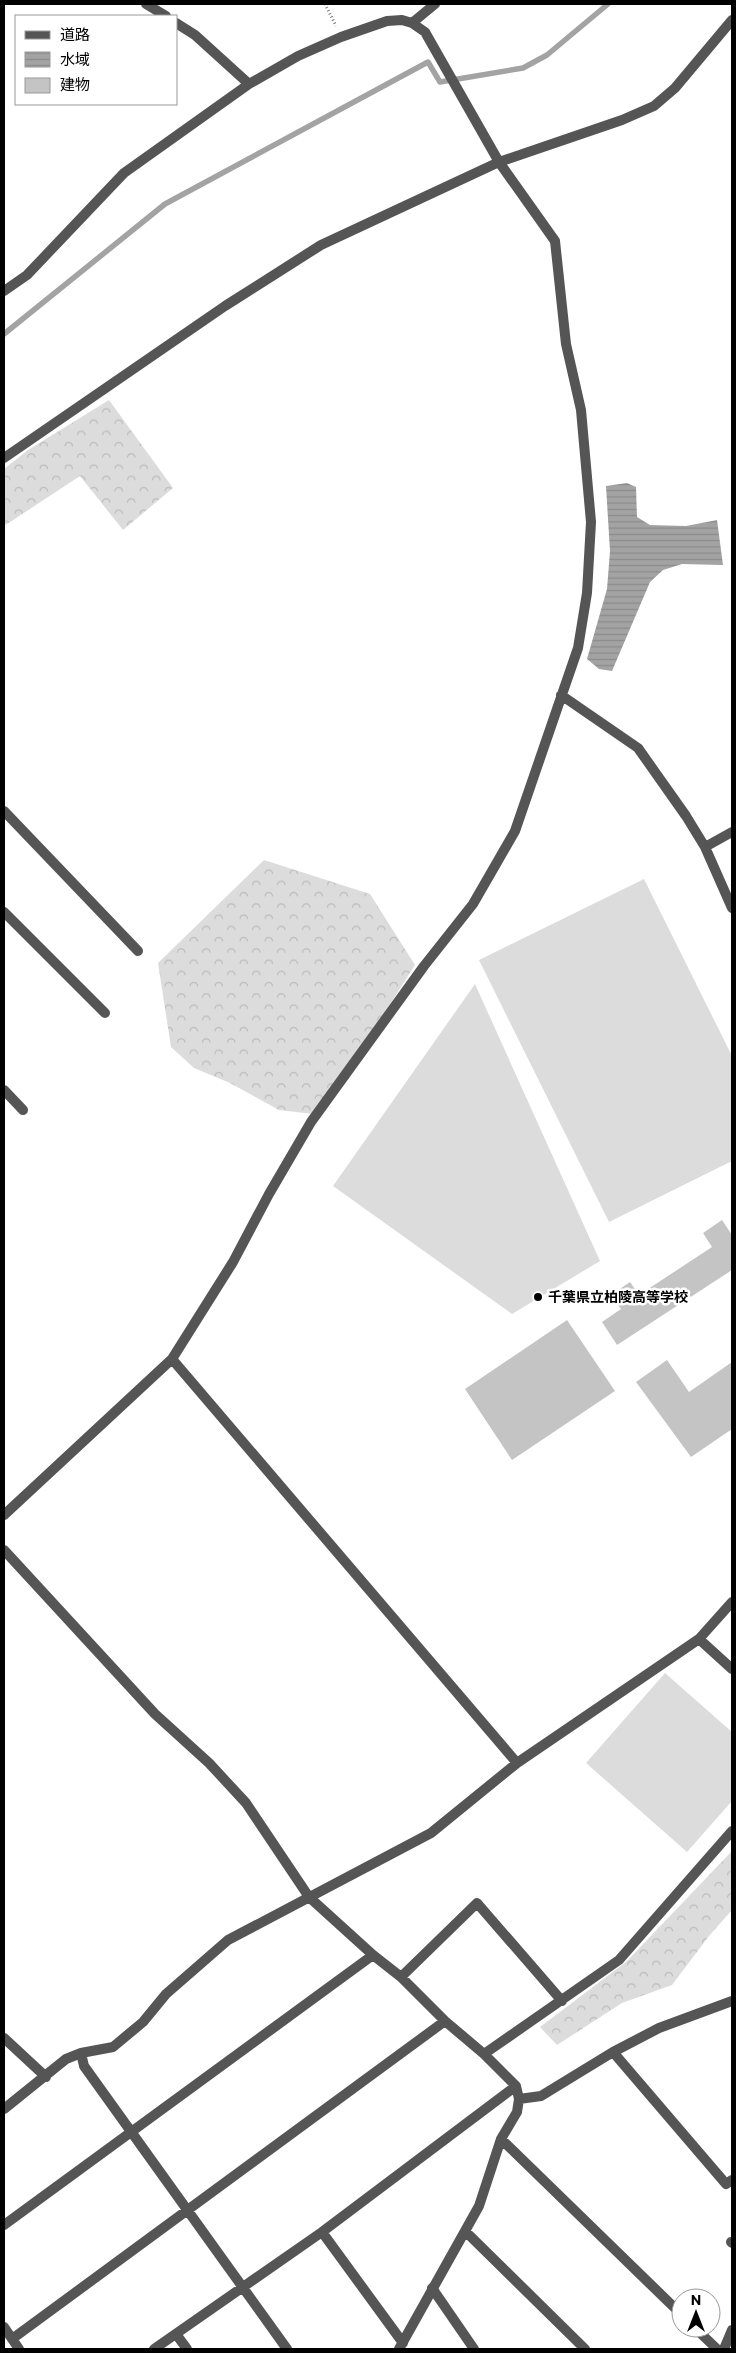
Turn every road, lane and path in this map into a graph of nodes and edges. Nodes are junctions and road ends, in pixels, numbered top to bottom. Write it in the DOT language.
graph roads {
  1 [pos="146,4"];
  2 [pos="325,4"];
  3 [pos="435,4"];
  4 [pos="164,15"];
  5 [pos="732,20"];
  6 [pos="412,23"];
  7 [pos="178,24"];
  8 [pos="341,37"];
  9 [pos="249,84"];
  10 [pos="499,162"];
  11 [pos="4,291"];
  12 [pos="4,458"];
  13 [pos="561,695"];
  14 [pos="4,811"];
  15 [pos="732,832"];
  16 [pos="704,847"];
  17 [pos="732,908"];
  18 [pos="4,912"];
  19 [pos="138,951"];
  20 [pos="105,1013"];
  21 [pos="4,1090"];
  22 [pos="23,1110"];
  23 [pos="172,1359"];
  24 [pos="4,1516"];
  25 [pos="4,1550"];
  26 [pos="732,1602"];
  27 [pos="699,1638"];
  28 [pos="732,1669"];
  29 [pos="517,1763"];
  30 [pos="732,1831"];
  31 [pos="309,1896"];
  32 [pos="373,1955"];
  33 [pos="401,1977"];
  34 [pos="732,2001"];
  35 [pos="562,2002"];
  36 [pos="445,2021"];
  37 [pos="4,2038"];
  38 [pos="613,2052"];
  39 [pos="81,2053"];
  40 [pos="484,2054"];
  41 [pos="46,2077"];
  42 [pos="516,2086"];
  43 [pos="519,2099"];
  44 [pos="4,2109"];
  45 [pos="130,2133"];
  46 [pos="501,2139"];
  47 [pos="732,2180"];
  48 [pos="186,2208"];
  49 [pos="4,2225"];
  50 [pos="465,2231"];
  51 [pos="322,2232"];
  52 [pos="242,2288"];
  53 [pos="432,2288"];
  54 [pos="671,2304"];
  55 [pos="4,2327"];
  56 [pos="732,2330"];
  57 [pos="176,2334"];
  58 [pos="705,2338"];
  59 [pos="12,2339"];
  60 [pos="401,2346"];
  61 [pos="19,2349"];
  62 [pos="154,2349"];
  63 [pos="187,2349"];
  64 [pos="287,2349"];
  65 [pos="474,2349"];
  66 [pos="585,2349"];
  67 [pos="717,2349"];
  68 [pos="724,2349"];
  1 -- 4 [label="street"];
  2 -- 8 [label="path"];
  3 -- 6 [label="street"];
  5 -- 10 [label="street"];
  6 -- 8 [label="street"];
  6 -- 10 [label="street"];
  7 -- 9 [label="street"];
  8 -- 9 [label="street"];
  9 -- 11 [label="street"];
  10 -- 12 [label="street"];
  10 -- 13 [label="street"];
  13 -- 16 [label="street"];
  13 -- 23 [label="street"];
  14 -- 19 [label="street"];
  15 -- 16 [label="street"];
  16 -- 17 [label="street"];
  18 -- 20 [label="street"];
  21 -- 22 [label="street"];
  23 -- 24 [label="street"];
  23 -- 29 [label="street"];
  25 -- 31 [label="street"];
  26 -- 27 [label="street"];
  27 -- 28 [label="street"];
  27 -- 29 [label="street"];
  29 -- 31 [label="street"];
  30 -- 35 [label="street"];
  31 -- 32 [label="street"];
  31 -- 39 [label="street"];
  32 -- 33 [label="street"];
  32 -- 45 [label="street"];
  33 -- 35 [label="street"];
  33 -- 36 [label="street"];
  34 -- 38 [label="street"];
  35 -- 40 [label="street"];
  36 -- 40 [label="street"];
  36 -- 48 [label="street"];
  37 -- 41 [label="street"];
  38 -- 43 [label="street"];
  38 -- 47 [label="street"];
  39 -- 41 [label="street"];
  39 -- 45 [label="street"];
  40 -- 42 [label="street"];
  41 -- 44 [label="street"];
  42 -- 43 [label="street"];
  42 -- 51 [label="street"];
  43 -- 46 [label="street"];
  45 -- 48 [label="street"];
  45 -- 49 [label="street"];
  46 -- 50 [label="street"];
  46 -- 54 [label="street"];
  48 -- 52 [label="street"];
  48 -- 59 [label="street"];
  50 -- 53 [label="street"];
  50 -- 66 [label="street"];
  51 -- 52 [label="street"];
  51 -- 60 [label="street"];
  52 -- 57 [label="street"];
  52 -- 64 [label="street"];
  53 -- 60 [label="street"];
  53 -- 65 [label="street"];
  55 -- 59 [label="street"];
  56 -- 68 [label="street"];
  57 -- 62 [label="street"];
  57 -- 63 [label="street"];
  58 -- 67 [label="street"];
  59 -- 61 [label="street"];
}
